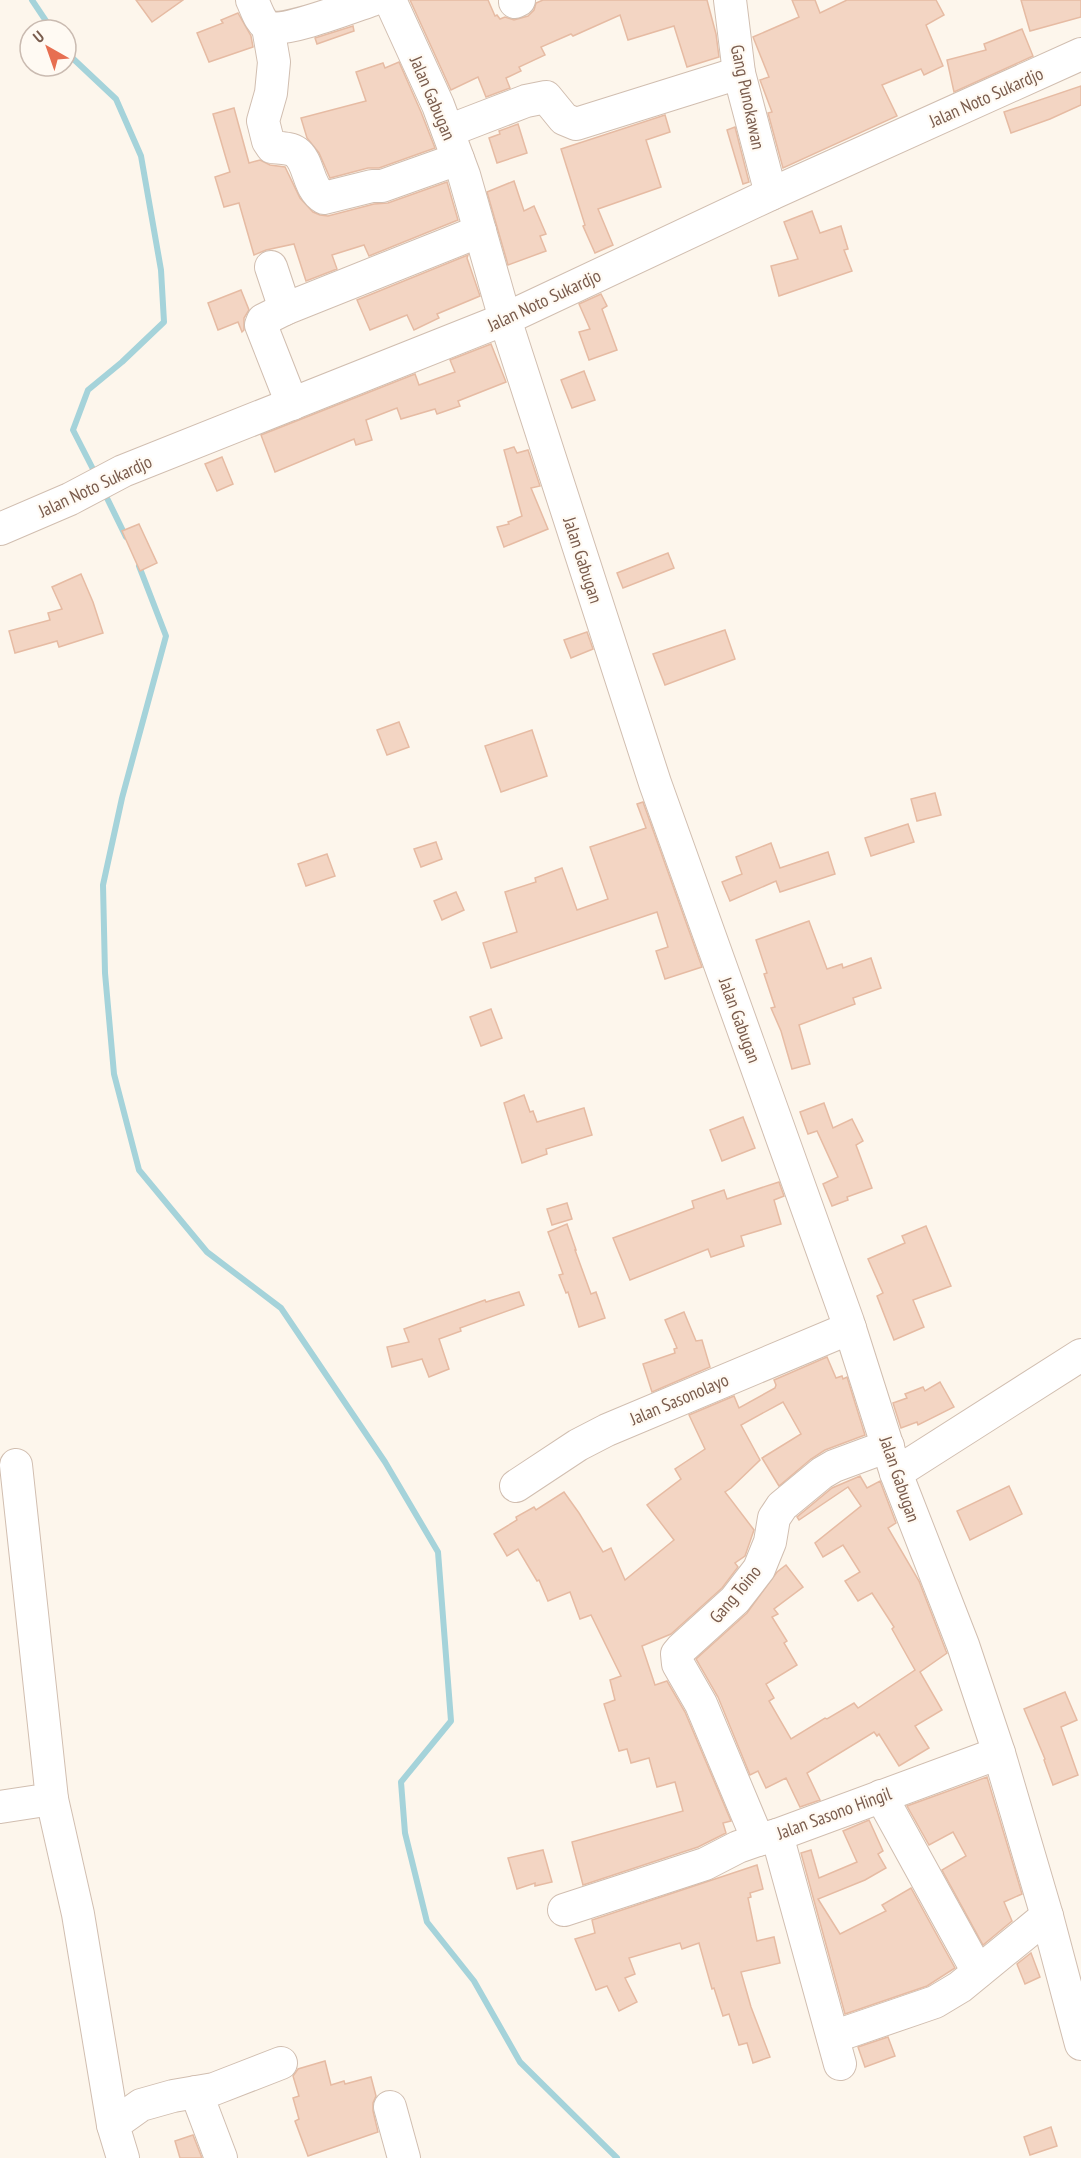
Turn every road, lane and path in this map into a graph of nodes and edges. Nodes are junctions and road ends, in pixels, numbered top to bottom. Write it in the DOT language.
graph roads {
  1 [pos="252,0"];
  2 [pos="372,0"];
  3 [pos="390,0"];
  4 [pos="730,0"];
  5 [pos="268,27"];
  6 [pos="1081,54"];
  7 [pos="739,73"];
  8 [pos="453,145"];
  9 [pos="771,194"];
  10 [pos="480,231"];
  11 [pos="271,267"];
  12 [pos="285,309"];
  13 [pos="505,319"];
  14 [pos="292,404"];
  15 [pos="0,529"];
  16 [pos="850,1328"];
  17 [pos="1081,1355"];
  18 [pos="892,1459"];
  19 [pos="16,1464"];
  20 [pos="516,1486"];
  21 [pos="677,1654"];
  22 [pos="999,1753"];
  23 [pos="881,1796"];
  24 [pos="52,1799"];
  25 [pos="0,1807"];
  26 [pos="767,1837"];
  27 [pos="564,1910"];
  28 [pos="1047,1916"];
  29 [pos="978,1972"];
  30 [pos="1081,2044"];
  31 [pos="281,2062"];
  32 [pos="196,2092"];
  33 [pos="390,2107"];
  34 [pos="113,2125"];
  35 [pos="123,2158"];
  36 [pos="221,2158"];
  37 [pos="404,2158"];
  1 -- 5 [label="street"];
  2 -- 5 [label="street"];
  3 -- 8 [label="street, Jalan Gabugan"];
  4 -- 7 [label="street, Gang Punokawan"];
  5 -- 8 [label="street"];
  6 -- 9 [label="street, Jalan Noto Sukardjo"];
  7 -- 8 [label="street"];
  7 -- 9 [label="street, Gang Punokawan"];
  8 -- 10 [label="street, Jalan Gabugan"];
  9 -- 13 [label="street, Jalan Noto Sukardjo"];
  10 -- 12 [label="street"];
  10 -- 13 [label="street, Jalan Gabugan"];
  11 -- 12 [label="street"];
  12 -- 14 [label="street"];
  13 -- 14 [label="street, Jalan Noto Sukardjo"];
  13 -- 16 [label="street, Jalan Gabugan"];
  14 -- 15 [label="street, Jalan Noto Sukardjo"];
  16 -- 18 [label="street, Jalan Gabugan"];
  16 -- 20 [label="street, Jalan Sasonolayo"];
  17 -- 18 [label="street, Gang Toino"];
  18 -- 21 [label="street, Gang Toino"];
  18 -- 22 [label="street, Jalan Gabugan"];
  19 -- 24 [label="street"];
  21 -- 26 [label="street, Jalan Sasono Hingil"];
  22 -- 23 [label="street, Jalan Sasono Hingil"];
  22 -- 28 [label="street, Jalan Gabugan"];
  23 -- 26 [label="street, Jalan Sasono Hingil"];
  23 -- 29 [label="street"];
  24 -- 25 [label="street"];
  24 -- 34 [label="street"];
  26 -- 27 [label="street"];
  26 -- 29 [label="street"];
  28 -- 29 [label="street"];
  28 -- 30 [label="street, Jalan Gabugan"];
  31 -- 32 [label="street"];
  32 -- 34 [label="street"];
  32 -- 36 [label="street"];
  33 -- 37 [label="street"];
  34 -- 35 [label="street"];
}
